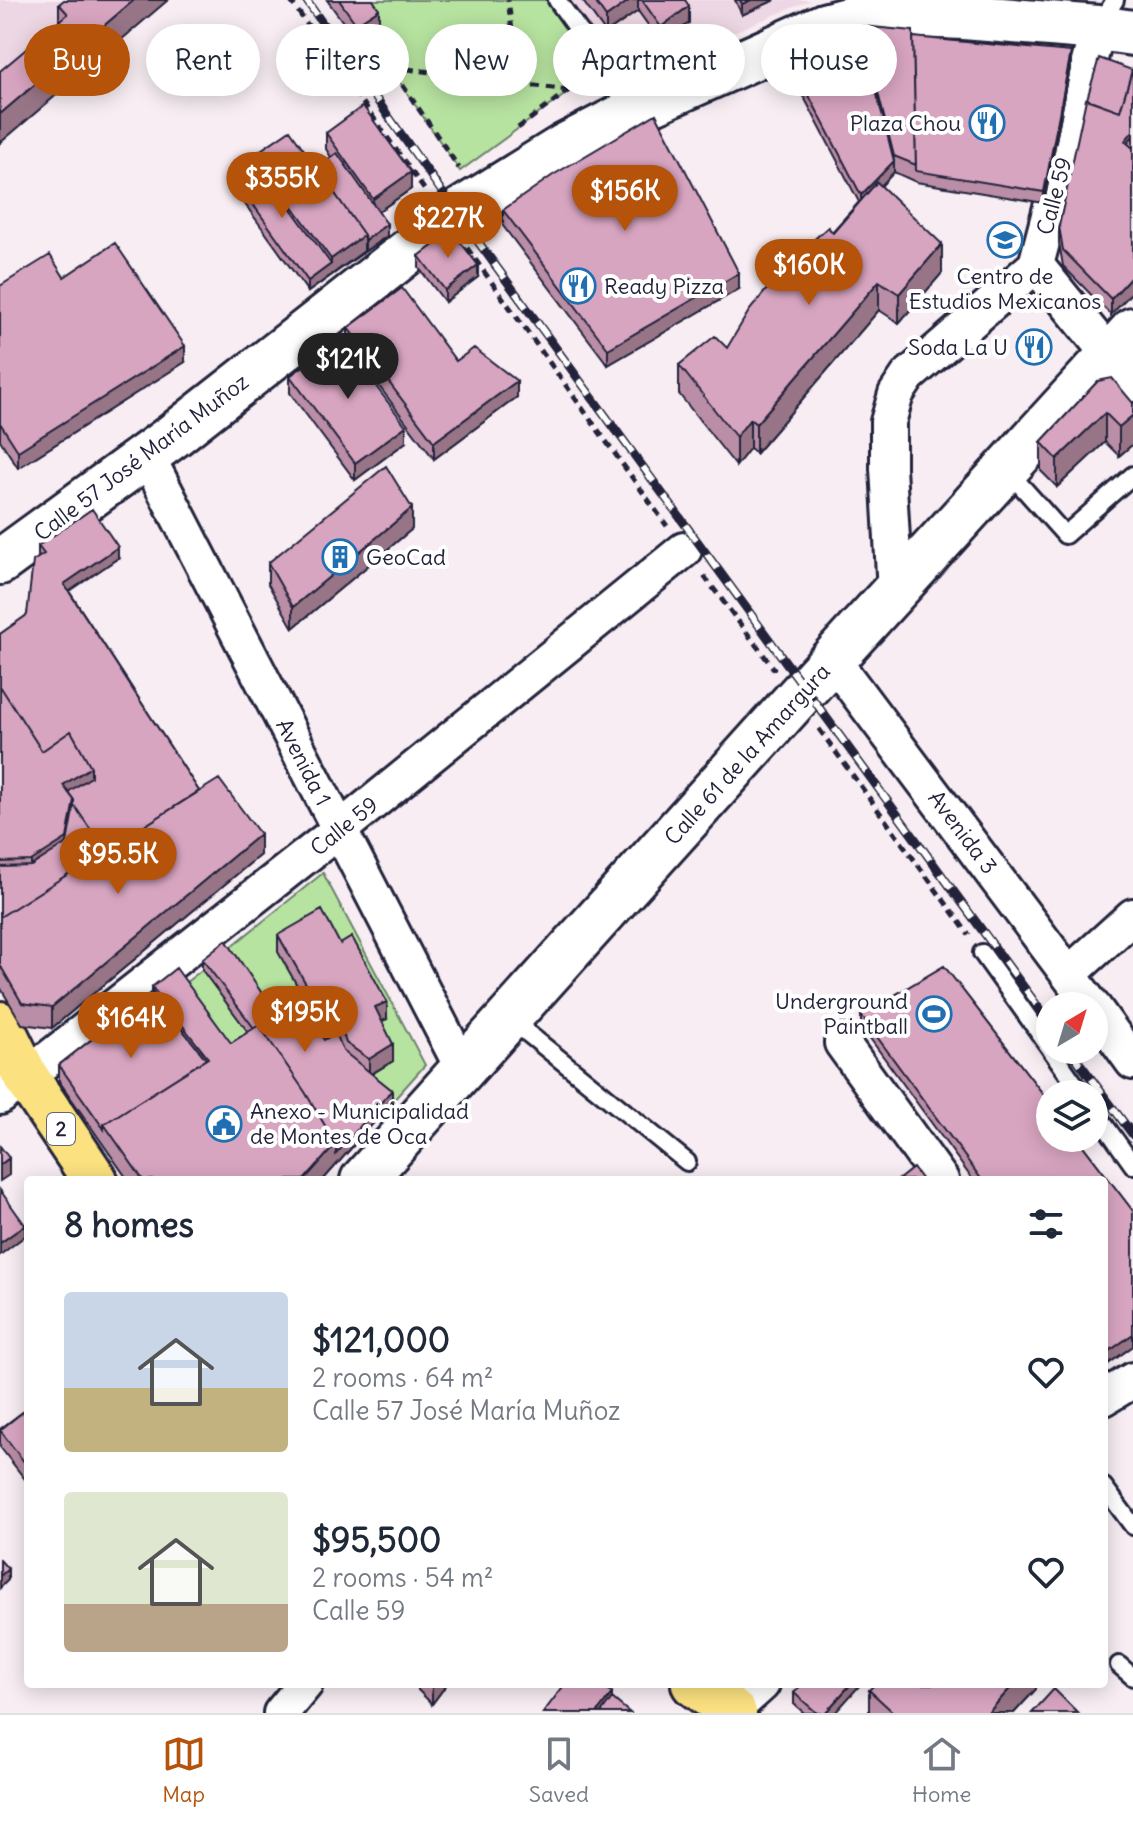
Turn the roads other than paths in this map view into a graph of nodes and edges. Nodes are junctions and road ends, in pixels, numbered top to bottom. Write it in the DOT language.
graph roads {
  1 [pos="557,0"];
  2 [pos="1115,20"];
  3 [pos="631,112"];
  4 [pos="1036,265"];
  5 [pos="1125,356"];
  6 [pos="147,456"];
  7 [pos="1006,469"];
  8 [pos="1133,475"];
  9 [pos="684,550"];
  10 [pos="2,554"];
  11 [pos="895,592"];
  12 [pos="832,659"];
  13 [pos="339,830"];
  14 [pos="1133,916"];
  15 [pos="982,953"];
  16 [pos="1069,974"];
  17 [pos="1082,992"];
  18 [pos="508,1018"];
  19 [pos="0,1024"];
  20 [pos="1108,1028"];
  21 [pos="1036,1029"];
  22 [pos="842,1043"];
  23 [pos="1133,1062"];
  24 [pos="463,1069"];
  25 [pos="13,1087"];
  26 [pos="1108,1130"];
  27 [pos="687,1162"];
  28 [pos="1133,1165"];
  29 [pos="91,1176"];
  30 [pos="367,1176"];
  31 [pos="938,1176"];
  32 [pos="1133,1380"];
  33 [pos="1108,1396"];
  34 [pos="1108,1492"];
  35 [pos="1133,1526"];
  36 [pos="1119,1665"];
  37 [pos="1133,1677"];
  38 [pos="302,1688"];
  39 [pos="704,1688"];
  40 [pos="743,1703"];
  41 [pos="281,1713"];
  1 -- 3 [label="lane"];
  2 -- 3 [label="street, Calle 57 José María Muñoz"];
  2 -- 4 [label="street, Calle 59"];
  3 -- 6 [label="street, Calle 57 José María Muñoz"];
  4 -- 5 [label="street"];
  4 -- 11 [label="street, Calle 59"];
  5 -- 7 [label="street, Calle 61 de la Amargura"];
  6 -- 10 [label="street, Calle 57 José María Muñoz"];
  6 -- 13 [label="street, Avenida 1"];
  7 -- 8 [label="lane"];
  7 -- 11 [label="street, Calle 61 de la Amargura"];
  9 -- 13 [label="street, Calle 59"];
  11 -- 12 [label="street, Calle 61 de la Amargura"];
  12 -- 16 [label="street, Avenida 3"];
  12 -- 18 [label="street, Calle 61 de la Amargura"];
  13 -- 24 [label="street, Avenida 1"];
  13 -- 25 [label="street, Calle 59"];
  14 -- 16 [label="street"];
  15 -- 21 [label="lane"];
  16 -- 17 [label="street, Avenida 3"];
  18 -- 24 [label="street, Calle 61 de la Amargura"];
  18 -- 27 [label="lane"];
  19 -- 25 [label="highway, 2"];
  20 -- 23 [label="street, Avenida 3"];
  22 -- 31 [label="street"];
  24 -- 30 [label="street, Calle 61 de la Amargura"];
  25 -- 29 [label="highway, 2"];
  26 -- 28 [label="lane"];
  32 -- 33 [label="street"];
  34 -- 35 [label="lane"];
  36 -- 37 [label="lane"];
  38 -- 41 [label="street"];
  39 -- 40 [label="highway"];
}
